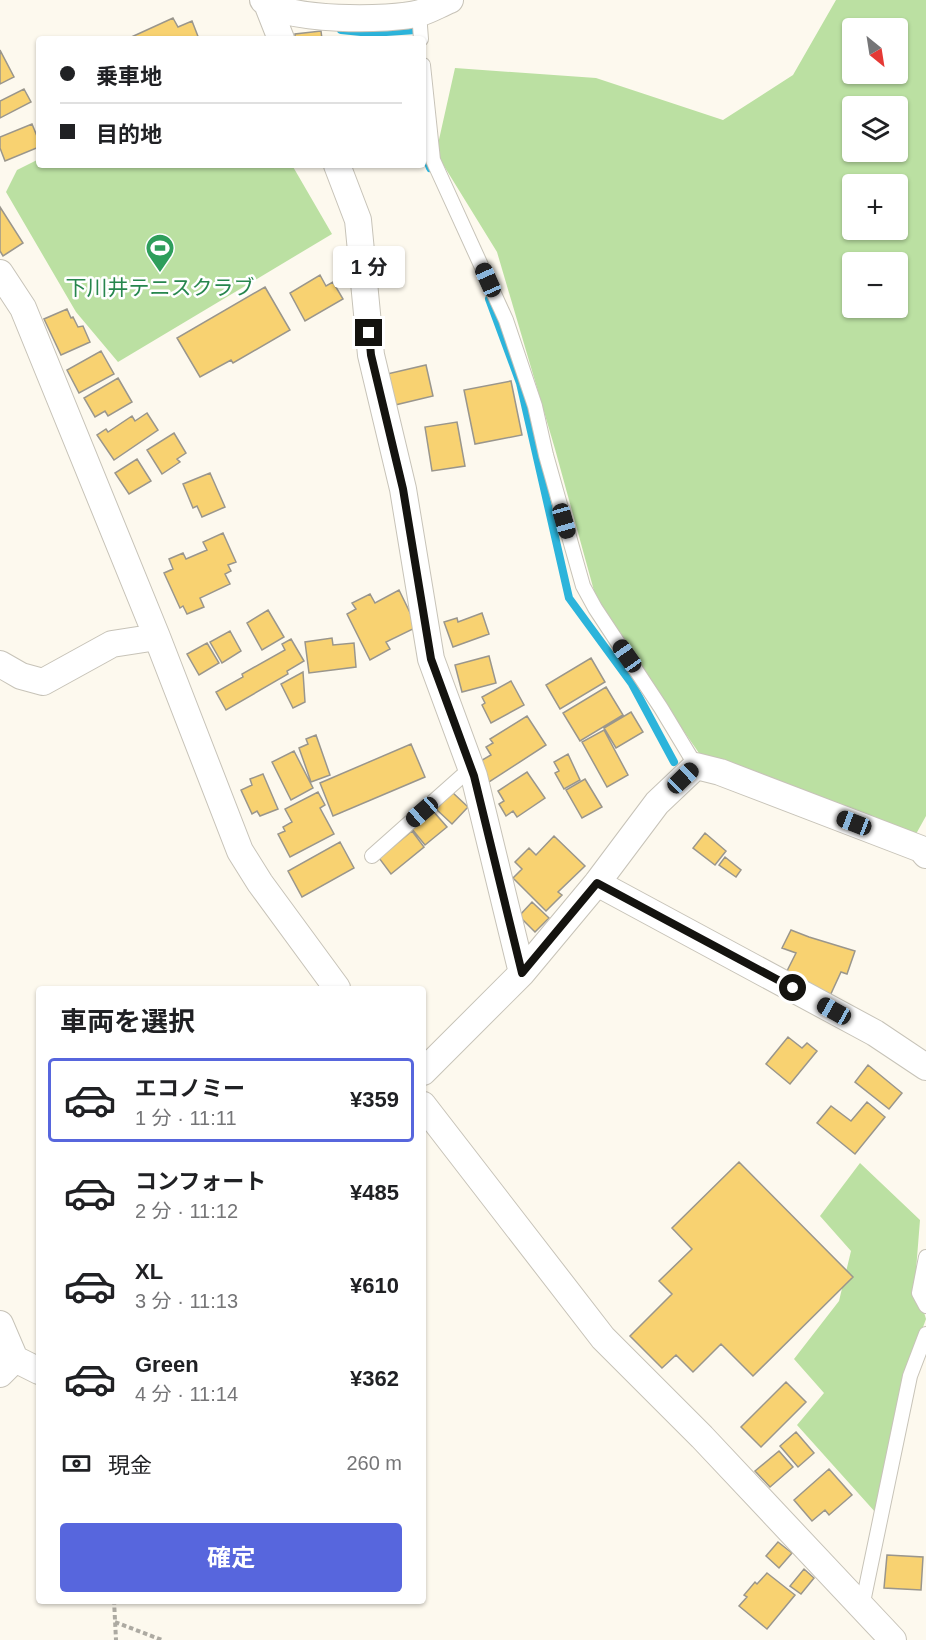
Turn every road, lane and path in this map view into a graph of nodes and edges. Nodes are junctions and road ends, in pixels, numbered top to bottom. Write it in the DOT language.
graph roads {
  1 [pos="450,0"];
  2 [pos="265,3"];
  3 [pos="419,13"];
  4 [pos="280,36"];
  5 [pos="421,36"];
  6 [pos="426,94"];
  7 [pos="338,168"];
  8 [pos="0,273"];
  9 [pos="157,637"];
  10 [pos="0,664"];
  11 [pos="696,766"];
  12 [pos="471,768"];
  13 [pos="926,855"];
  14 [pos="372,856"];
  15 [pos="597,883"];
  16 [pos="522,973"];
  17 [pos="336,986"];
  18 [pos="926,1067"];
  19 [pos="426,1069"];
  20 [pos="426,1109"];
  21 [pos="926,1257"];
  22 [pos="926,1306"];
  23 [pos="0,1324"];
  24 [pos="926,1334"];
  25 [pos="8,1367"];
  26 [pos="36,1371"];
  27 [pos="114,1604"];
  28 [pos="862,1607"];
  29 [pos="115,1622"];
  30 [pos="117,1640"];
  31 [pos="162,1640"];
  32 [pos="893,1640"];
  1 -- 3 [label="street"];
  2 -- 3 [label="street"];
  2 -- 4 [label="street"];
  3 -- 5 [label="lane"];
  6 -- 11 [label="lane"];
  7 -- 12 [label="street"];
  8 -- 9 [label="street"];
  9 -- 10 [label="street"];
  9 -- 17 [label="street"];
  11 -- 13 [label="street"];
  11 -- 15 [label="street"];
  12 -- 14 [label="lane"];
  12 -- 16 [label="street"];
  15 -- 16 [label="street"];
  15 -- 18 [label="street"];
  16 -- 19 [label="street"];
  20 -- 28 [label="street"];
  21 -- 22 [label="lane"];
  23 -- 25 [label="street"];
  24 -- 28 [label="lane"];
  25 -- 26 [label="street"];
  27 -- 29 [label="path"];
  28 -- 32 [label="street"];
  29 -- 30 [label="path"];
  29 -- 31 [label="path"];
}
